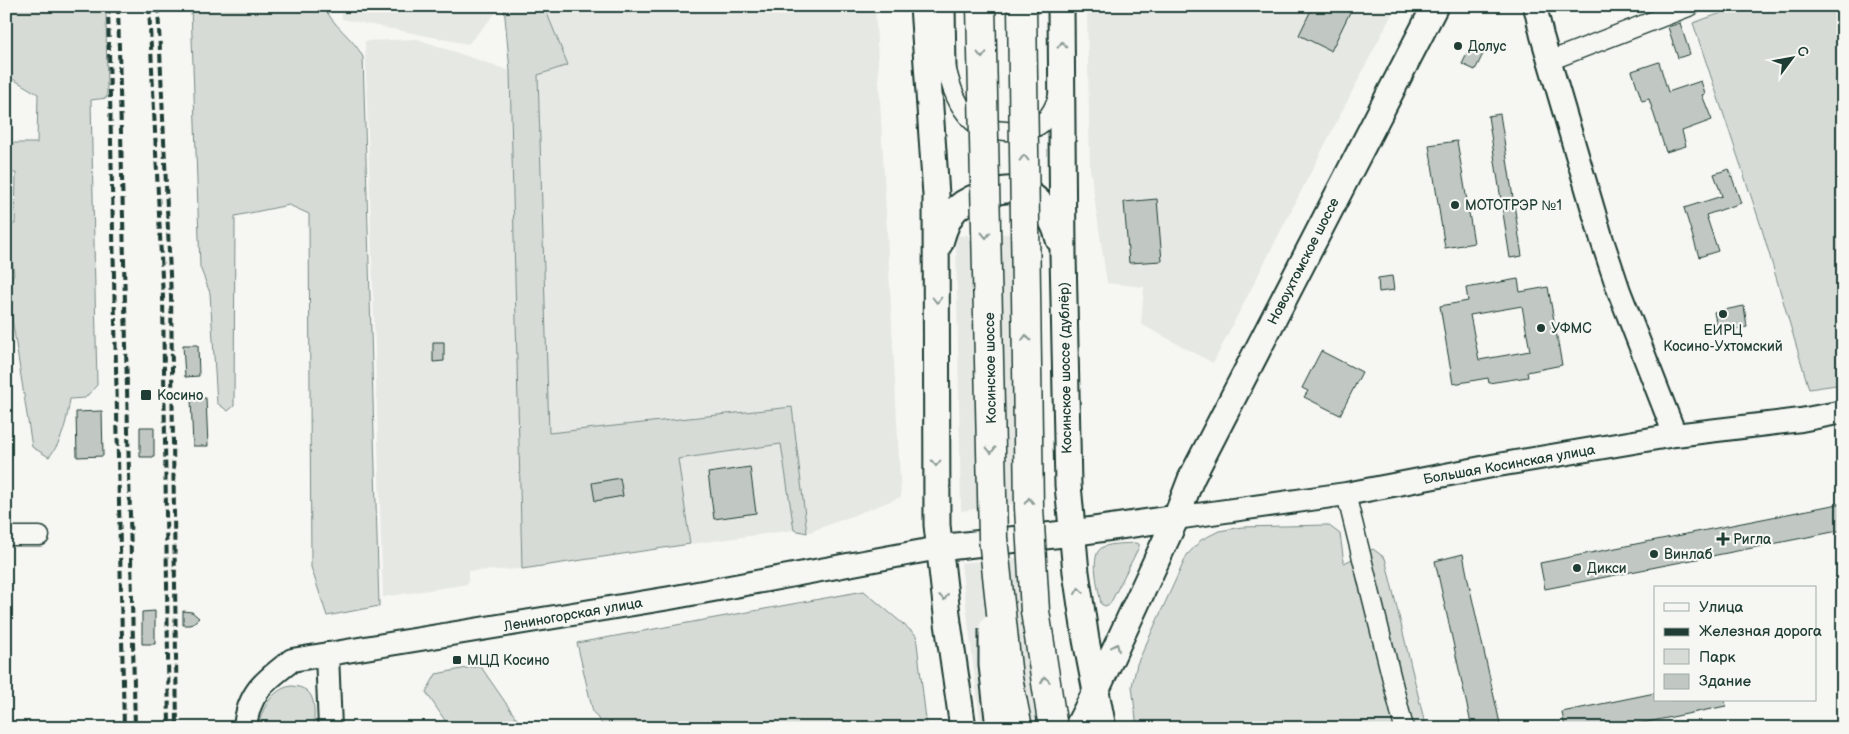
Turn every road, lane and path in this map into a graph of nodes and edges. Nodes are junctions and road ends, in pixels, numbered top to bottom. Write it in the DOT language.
graph roads {
  1 [pos="923,6"];
  2 [pos="942,6"];
  3 [pos="981,6"];
  4 [pos="1022,6"];
  5 [pos="1062,6"];
  6 [pos="1435,6"];
  7 [pos="1535,6"];
  8 [pos="1691,6"];
  9 [pos="943,55"];
  10 [pos="1549,61"];
  11 [pos="1062,84"];
  12 [pos="936,195"];
  13 [pos="937,252"];
  14 [pos="1063,254"];
  15 [pos="1843,412"];
  16 [pos="1675,435"];
  17 [pos="1346,494"];
  18 [pos="1176,518"];
  19 [pos="1072,533"];
  20 [pos="6,536"];
  21 [pos="40,536"];
  22 [pos="993,538"];
  23 [pos="939,548"];
  24 [pos="327,654"];
  25 [pos="1096,691"];
  26 [pos="245,728"];
  27 [pos="330,728"];
  28 [pos="963,728"];
  29 [pos="999,728"];
  30 [pos="1018,728"];
  31 [pos="1053,728"];
  32 [pos="1077,728"];
  33 [pos="1103,728"];
  34 [pos="1404,728"];
  1 -- 12 [label="main road"];
  2 -- 9 [label="main road"];
  3 -- 22 [label="highway, Косинское шоссе, one-way, bridge"];
  31 -- 4 [label="highway, one-way, bridge"];
  11 -- 5 [label="main road, Косинское шоссе (дублёр), one-way"];
  6 -- 18 [label="main road, Новоухтомское шоссе"];
  7 -- 10 [label="street"];
  8 -- 10 [label="street"];
  9 -- 11 [label="street"];
  9 -- 12 [label="main road"];
  10 -- 16 [label="street"];
  11 -- 14 [label="main road, Косинское шоссе (дублёр)"];
  12 -- 13 [label="main road"];
  13 -- 14 [label="main road"];
  13 -- 23 [label="main road, one-way"];
  14 -- 19 [label="main road, Косинское шоссе (дублёр)"];
  15 -- 16 [label="street, Большая Косинская улица"];
  16 -- 17 [label="street, Большая Косинская улица"];
  17 -- 18 [label="street, Большая Косинская улица"];
  17 -- 34 [label="street"];
  18 -- 19 [label="main road"];
  25 -- 18 [label="main road, Новоухтомское шоссе, one-way"];
  19 -- 23 [label="main road"];
  25 -- 19 [label="main road, Косинское шоссе (дублёр), one-way"];
  20 -- 21 [label="street"];
  22 -- 29 [label="main road, bridge"];
  22 -- 30 [label="highway, Косинское шоссе, bridge"];
  23 -- 24 [label="street, Лениногорская улица"];
  23 -- 28 [label="main road, one-way"];
  24 -- 26 [label="street, Лениногорская улица"];
  24 -- 27 [label="street"];
  25 -- 32 [label="main road, Новоухтомское шоссе"];
  25 -- 33 [label="main road, Косинское шоссе (дублёр)"];
}
